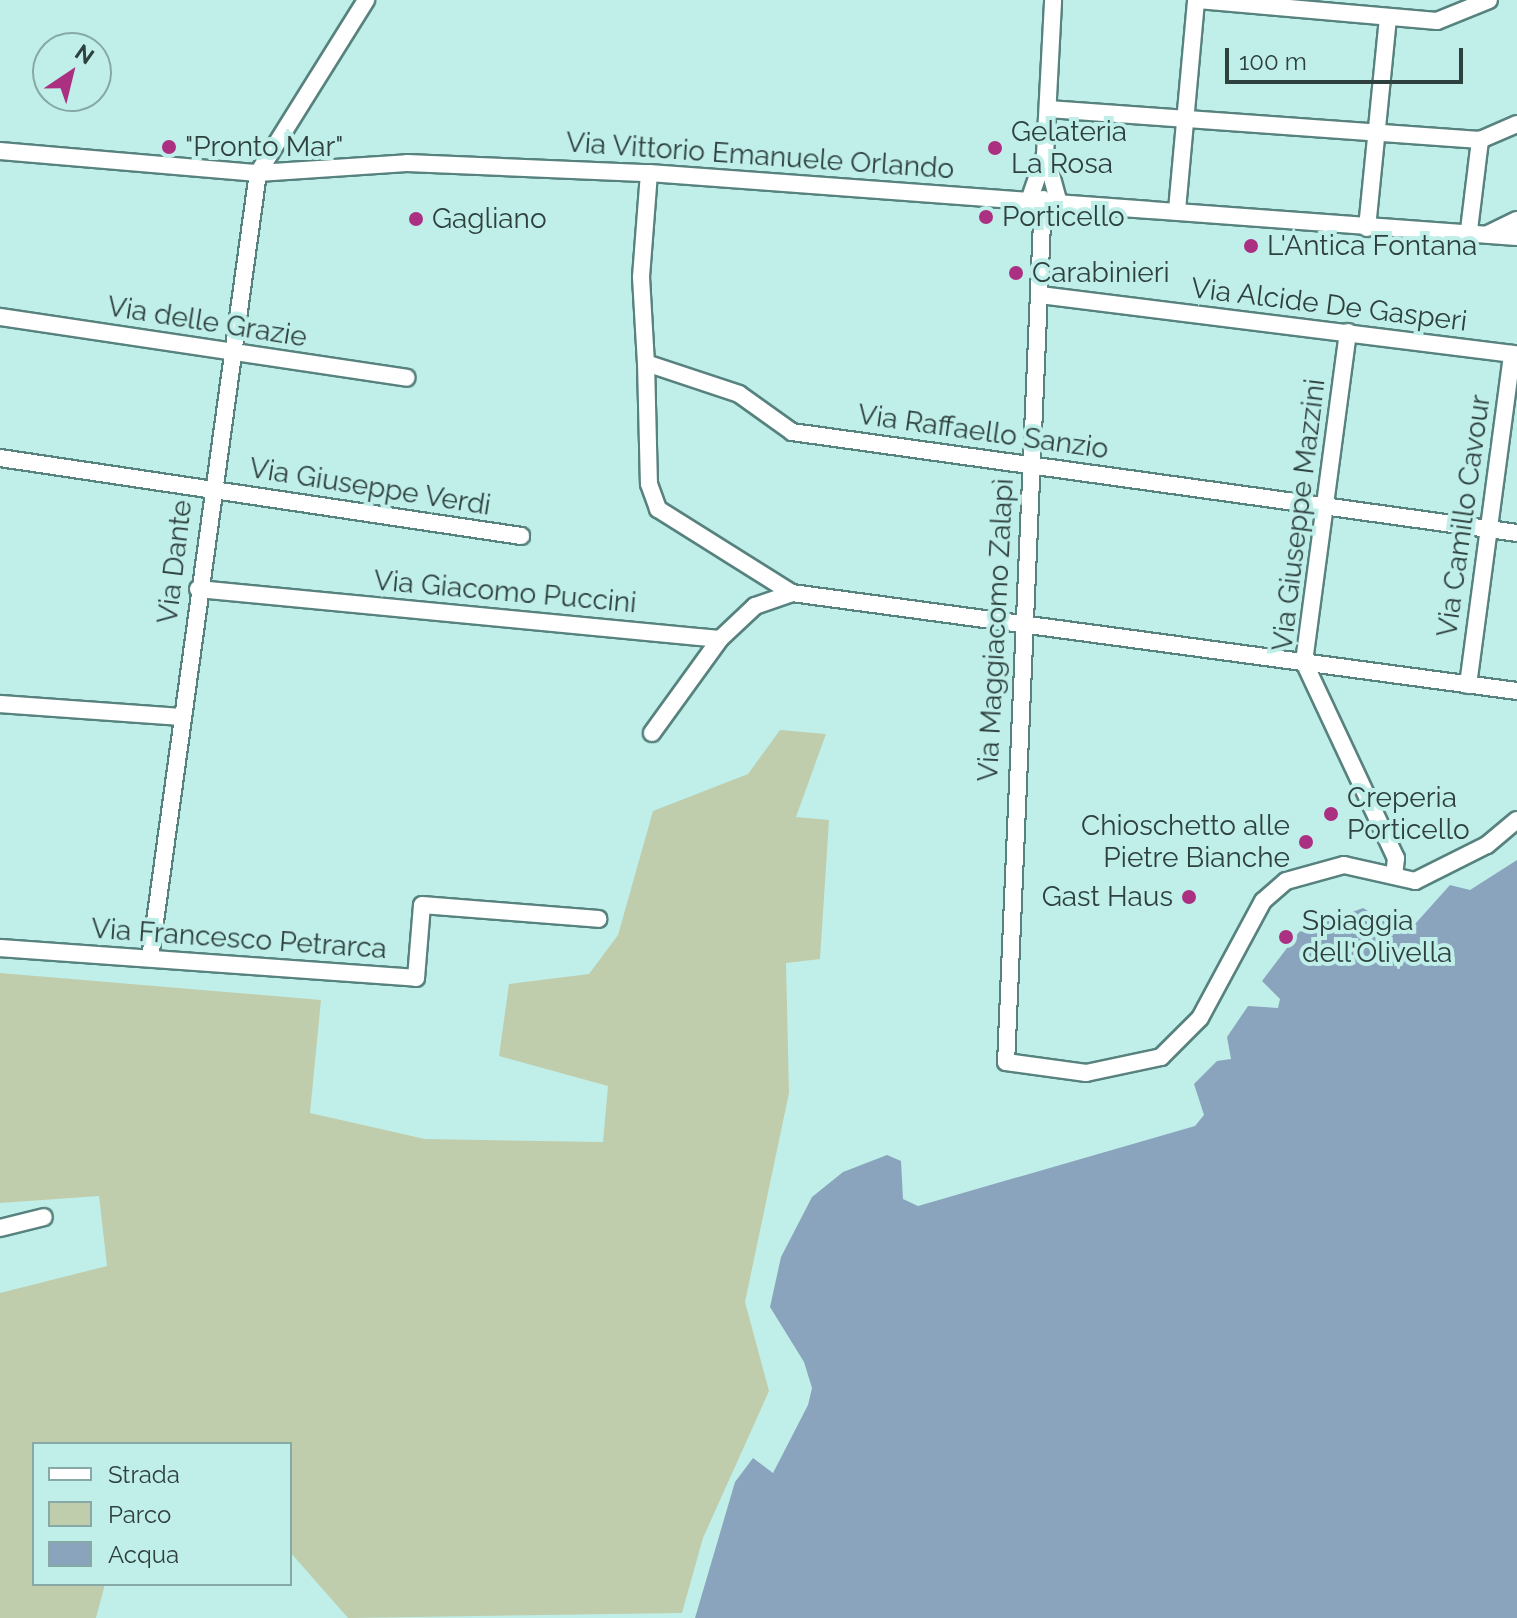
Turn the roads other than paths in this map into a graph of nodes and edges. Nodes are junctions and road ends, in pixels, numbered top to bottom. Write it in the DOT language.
graph roads {
  1 [pos="366,0"];
  2 [pos="1053,0"];
  3 [pos="1197,0"];
  4 [pos="1489,0"];
  5 [pos="1388,17"];
  6 [pos="1048,109"];
  7 [pos="1186,119"];
  8 [pos="1517,124"];
  9 [pos="1376,134"];
  10 [pos="1480,140"];
  11 [pos="0,151"];
  12 [pos="1045,155"];
  13 [pos="258,173"];
  14 [pos="649,173"];
  15 [pos="1044,199"];
  16 [pos="1177,210"];
  17 [pos="1517,220"];
  18 [pos="1367,228"];
  19 [pos="1475,237"];
  20 [pos="1517,237"];
  21 [pos="1040,295"];
  22 [pos="0,317"];
  23 [pos="1348,332"];
  24 [pos="229,350"];
  25 [pos="1514,354"];
  26 [pos="646,363"];
  27 [pos="406,378"];
  28 [pos="0,458"];
  29 [pos="1030,465"];
  30 [pos="211,488"];
  31 [pos="1325,506"];
  32 [pos="1489,529"];
  33 [pos="1517,533"];
  34 [pos="521,536"];
  35 [pos="198,589"];
  36 [pos="792,593"];
  37 [pos="1022,625"];
  38 [pos="720,639"];
  39 [pos="1304,662"];
  40 [pos="1468,685"];
  41 [pos="1517,691"];
  42 [pos="0,704"];
  43 [pos="181,717"];
  44 [pos="652,733"];
  45 [pos="1517,820"];
  46 [pos="1394,876"];
  47 [pos="598,919"];
  48 [pos="0,948"];
  49 [pos="150,958"];
  50 [pos="44,1217"];
  51 [pos="0,1228"];
  1 -- 13 [label="street"];
  2 -- 6 [label="street"];
  3 -- 5 [label="street"];
  3 -- 7 [label="street"];
  4 -- 5 [label="street"];
  5 -- 9 [label="street"];
  6 -- 7 [label="street"];
  6 -- 12 [label="street"];
  7 -- 9 [label="street"];
  7 -- 16 [label="street"];
  8 -- 10 [label="street"];
  9 -- 10 [label="street"];
  9 -- 18 [label="street"];
  10 -- 19 [label="street"];
  11 -- 13 [label="street, Via Vittorio Emanuele Orlando"];
  12 -- 15 [label="street"];
  12 -- 15 [label="street"];
  13 -- 14 [label="street, Via Vittorio Emanuele Orlando"];
  13 -- 24 [label="street, Via Dante"];
  14 -- 15 [label="street, Via Vittorio Emanuele Orlando"];
  14 -- 26 [label="street"];
  15 -- 16 [label="street, Via Vittorio Emanuele Orlando"];
  15 -- 21 [label="street, Via Maggiacomo Zalapì"];
  16 -- 18 [label="street, Via Vittorio Emanuele Orlando"];
  17 -- 19 [label="street"];
  18 -- 19 [label="street, Via Vittorio Emanuele Orlando"];
  19 -- 20 [label="street, Via Vittorio Emanuele Orlando"];
  21 -- 23 [label="street, Via Alcide De Gasperi"];
  21 -- 29 [label="street, Via Maggiacomo Zalapì"];
  22 -- 24 [label="street, Via delle Grazie"];
  23 -- 25 [label="street, Via Alcide De Gasperi"];
  23 -- 31 [label="street, Via Giuseppe Mazzini"];
  24 -- 27 [label="street, Via delle Grazie"];
  24 -- 30 [label="street, Via Dante"];
  25 -- 32 [label="street, Via Camillo Cavour"];
  26 -- 29 [label="street, Via Raffaello Sanzio"];
  26 -- 36 [label="street"];
  28 -- 30 [label="street, Via Giuseppe Verdi"];
  29 -- 31 [label="street, Via Raffaello Sanzio"];
  29 -- 37 [label="street, Via Maggiacomo Zalapì"];
  30 -- 34 [label="street, Via Giuseppe Verdi"];
  30 -- 35 [label="street, Via Dante"];
  31 -- 32 [label="street, Via Raffaello Sanzio"];
  31 -- 39 [label="street, Via Giuseppe Mazzini"];
  32 -- 33 [label="street, Via Raffaello Sanzio"];
  32 -- 40 [label="street, Via Camillo Cavour"];
  35 -- 38 [label="street, Via Giacomo Puccini"];
  35 -- 43 [label="street, Via Dante"];
  36 -- 37 [label="street"];
  36 -- 38 [label="street"];
  37 -- 39 [label="street"];
  37 -- 46 [label="street, Via Maggiacomo Zalapì"];
  38 -- 44 [label="street"];
  39 -- 40 [label="street"];
  39 -- 46 [label="street, Via Giuseppe Mazzini"];
  40 -- 41 [label="street"];
  42 -- 43 [label="street"];
  43 -- 49 [label="street, Via Dante"];
  45 -- 46 [label="street"];
  47 -- 49 [label="street, Via Francesco Petrarca"];
  48 -- 49 [label="street, Via Francesco Petrarca"];
  50 -- 51 [label="street"];
}
